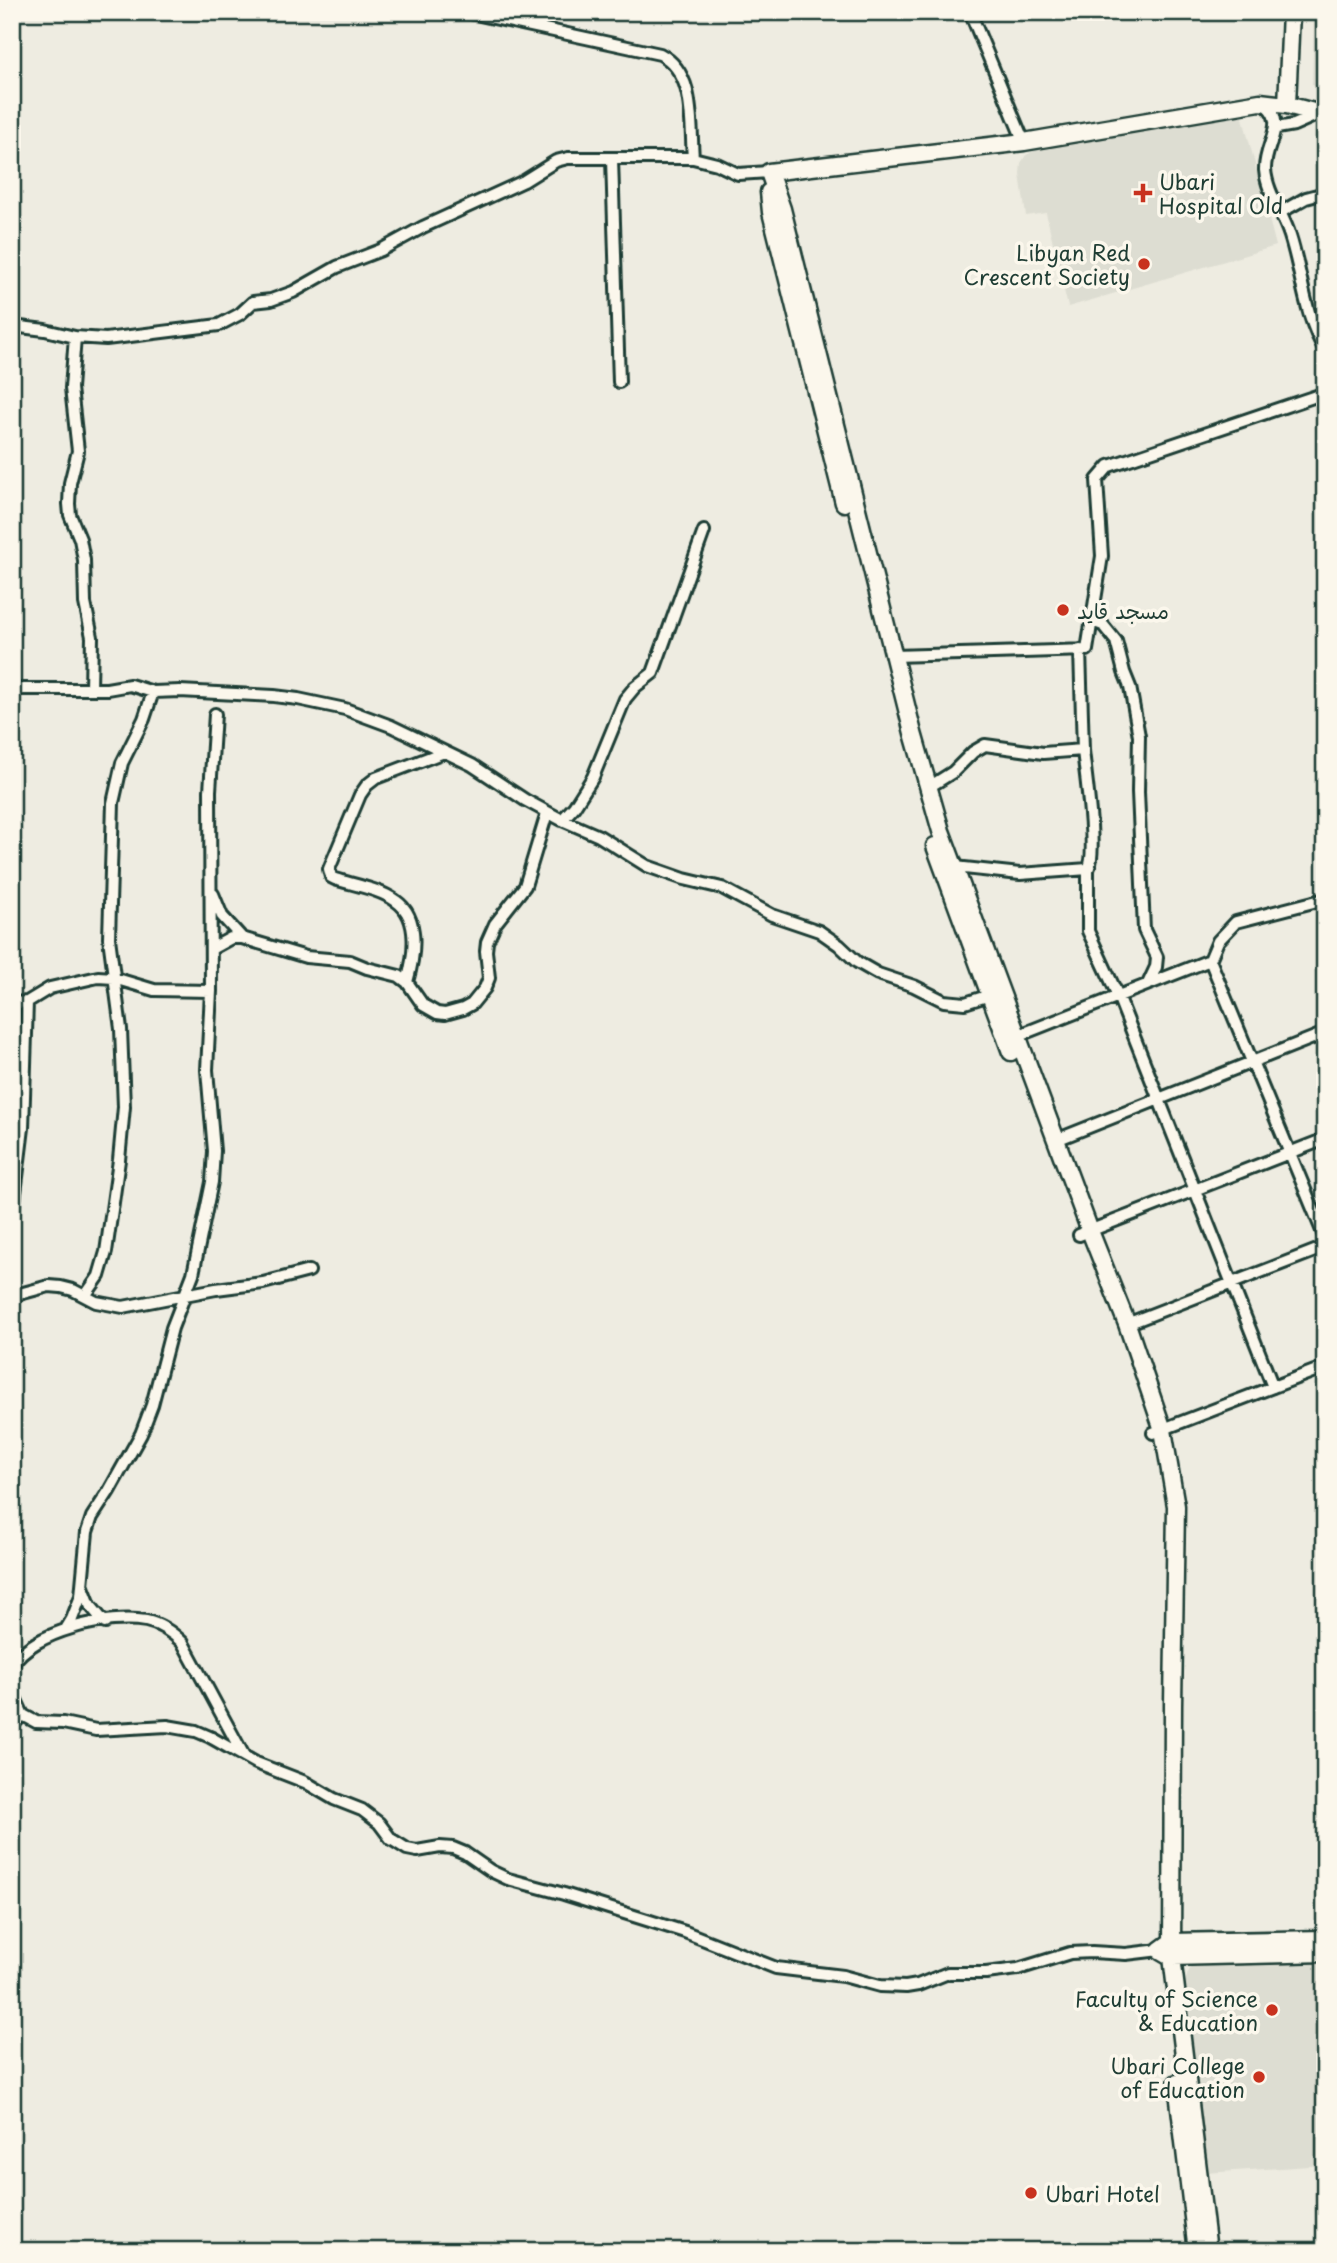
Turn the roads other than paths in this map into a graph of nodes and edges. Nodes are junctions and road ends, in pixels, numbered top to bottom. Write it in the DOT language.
graph roads {
  1 [pos="466,12"];
  2 [pos="970,12"];
  3 [pos="1291,12"];
  4 [pos="1260,102"];
  5 [pos="1287,105"];
  6 [pos="1322,114"];
  7 [pos="1277,128"];
  8 [pos="1024,142"];
  9 [pos="693,158"];
  10 [pos="612,159"];
  11 [pos="801,168"];
  12 [pos="769,172"];
  13 [pos="1325,193"];
  14 [pos="782,209"];
  15 [pos="1281,212"];
  16 [pos="12,326"];
  17 [pos="75,337"];
  18 [pos="1325,350"];
  19 [pos="619,382"];
  20 [pos="1325,393"];
  21 [pos="704,531"];
  22 [pos="1092,621"];
  23 [pos="1080,650"];
  24 [pos="894,656"];
  25 [pos="12,689"];
  26 [pos="91,689"];
  27 [pos="153,692"];
  28 [pos="215,714"];
  29 [pos="1083,750"];
  30 [pos="444,752"];
  31 [pos="929,787"];
  32 [pos="547,813"];
  33 [pos="562,820"];
  34 [pos="955,867"];
  35 [pos="1088,869"];
  36 [pos="210,888"];
  37 [pos="1325,898"];
  38 [pos="242,938"];
  39 [pos="211,949"];
  40 [pos="1210,960"];
  41 [pos="114,978"];
  42 [pos="407,982"];
  43 [pos="1149,984"];
  44 [pos="211,991"];
  45 [pos="990,995"];
  46 [pos="1118,996"];
  47 [pos="27,1002"];
  48 [pos="12,1003"];
  49 [pos="1325,1033"];
  50 [pos="1017,1036"];
  51 [pos="1252,1062"];
  52 [pos="1158,1099"];
  53 [pos="1325,1139"];
  54 [pos="1056,1140"];
  55 [pos="1290,1153"];
  56 [pos="1195,1190"];
  57 [pos="12,1217"];
  58 [pos="1084,1233"];
  59 [pos="1325,1238"];
  60 [pos="1325,1247"];
  61 [pos="309,1271"];
  62 [pos="1232,1283"];
  63 [pos="12,1296"];
  64 [pos="85,1296"];
  65 [pos="185,1296"];
  66 [pos="1127,1324"];
  67 [pos="1325,1367"];
  68 [pos="1273,1387"];
  69 [pos="1158,1432"];
  70 [pos="82,1584"];
  71 [pos="105,1623"];
  72 [pos="66,1629"];
  73 [pos="12,1665"];
  74 [pos="12,1692"];
  75 [pos="23,1715"];
  76 [pos="12,1725"];
  77 [pos="245,1757"];
  78 [pos="1171,1910"];
  79 [pos="1325,1939"];
  80 [pos="1206,1949"];
  81 [pos="1168,1950"];
  82 [pos="1325,1953"];
  83 [pos="1175,1986"];
  84 [pos="1197,2251"];
  85 [pos="1208,2251"];
  1 -- 9 [label="street"];
  2 -- 8 [label="street"];
  3 -- 5 [label="street"];
  4 -- 5 [label="street"];
  4 -- 7 [label="street"];
  4 -- 8 [label="street"];
  5 -- 6 [label="street"];
  6 -- 7 [label="street"];
  7 -- 15 [label="street"];
  8 -- 11 [label="street"];
  9 -- 10 [label="street"];
  9 -- 12 [label="street"];
  10 -- 17 [label="street"];
  10 -- 19 [label="street"];
  11 -- 12 [label="street"];
  11 -- 14 [label="street"];
  12 -- 14 [label="street"];
  12 -- 45 [label="street"];
  13 -- 15 [label="street"];
  14 -- 24 [label="street"];
  15 -- 18 [label="street"];
  16 -- 17 [label="street"];
  17 -- 26 [label="street"];
  20 -- 22 [label="street"];
  21 -- 33 [label="street"];
  22 -- 23 [label="street"];
  22 -- 43 [label="street"];
  23 -- 24 [label="street"];
  23 -- 29 [label="street"];
  24 -- 31 [label="street"];
  25 -- 26 [label="street"];
  26 -- 27 [label="street"];
  27 -- 30 [label="street"];
  27 -- 41 [label="street"];
  28 -- 36 [label="street"];
  29 -- 31 [label="street"];
  29 -- 35 [label="street"];
  30 -- 32 [label="street"];
  30 -- 42 [label="street"];
  31 -- 34 [label="street"];
  32 -- 33 [label="street"];
  32 -- 42 [label="street"];
  33 -- 45 [label="street"];
  34 -- 35 [label="street"];
  34 -- 50 [label="street"];
  35 -- 46 [label="street"];
  36 -- 38 [label="street"];
  36 -- 39 [label="street"];
  37 -- 40 [label="street"];
  38 -- 39 [label="street"];
  38 -- 42 [label="street"];
  39 -- 44 [label="street"];
  40 -- 43 [label="street"];
  40 -- 51 [label="street"];
  41 -- 44 [label="street"];
  41 -- 47 [label="street"];
  41 -- 64 [label="street"];
  43 -- 46 [label="street"];
  44 -- 65 [label="street"];
  45 -- 58 [label="street"];
  46 -- 50 [label="street"];
  46 -- 52 [label="street"];
  47 -- 48 [label="street"];
  47 -- 57 [label="street"];
  49 -- 51 [label="street"];
  50 -- 54 [label="street"];
  51 -- 52 [label="street"];
  51 -- 55 [label="street"];
  52 -- 54 [label="street"];
  52 -- 56 [label="street"];
  53 -- 55 [label="street"];
  54 -- 58 [label="street"];
  55 -- 56 [label="street"];
  55 -- 59 [label="street"];
  56 -- 58 [label="street"];
  56 -- 62 [label="street"];
  58 -- 66 [label="street"];
  58 -- 69 [label="street"];
  60 -- 62 [label="street"];
  61 -- 65 [label="street"];
  62 -- 66 [label="street"];
  62 -- 68 [label="street"];
  63 -- 64 [label="street"];
  64 -- 65 [label="street"];
  65 -- 70 [label="street"];
  66 -- 69 [label="street"];
  67 -- 68 [label="street"];
  68 -- 69 [label="street"];
  69 -- 78 [label="street"];
  69 -- 81 [label="street"];
  70 -- 71 [label="street"];
  70 -- 72 [label="street"];
  71 -- 72 [label="street"];
  71 -- 77 [label="street"];
  72 -- 73 [label="street"];
  74 -- 75 [label="street"];
  75 -- 76 [label="street"];
  75 -- 77 [label="street"];
  77 -- 81 [label="street"];
  78 -- 80 [label="street"];
  78 -- 81 [label="street"];
  79 -- 80 [label="street"];
  80 -- 81 [label="street"];
  80 -- 82 [label="street"];
  80 -- 83 [label="street"];
  81 -- 83 [label="street"];
  81 -- 84 [label="street"];
  83 -- 85 [label="street"];
}
